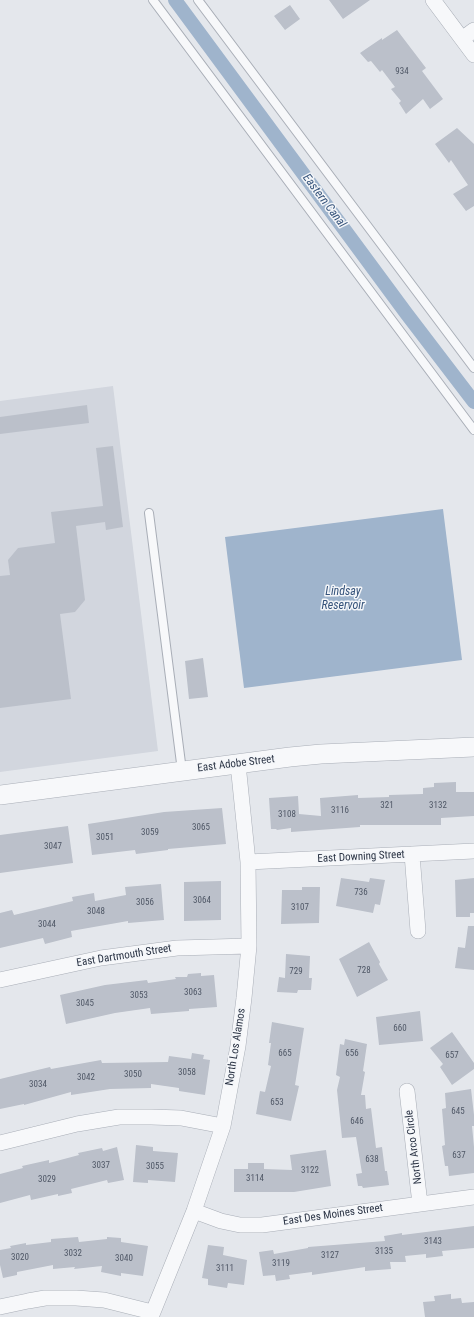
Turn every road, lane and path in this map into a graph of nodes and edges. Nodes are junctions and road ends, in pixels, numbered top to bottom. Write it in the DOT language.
graph roads {
  1 [pos="152,0"];
  2 [pos="198,0"];
  3 [pos="433,0"];
  4 [pos="474,30"];
  5 [pos="462,39"];
  6 [pos="474,55"];
  7 [pos="474,368"];
  8 [pos="474,430"];
  9 [pos="149,513"];
  10 [pos="474,747"];
  11 [pos="238,764"];
  12 [pos="182,771"];
  13 [pos="0,795"];
  14 [pos="474,851"];
  15 [pos="412,854"];
  16 [pos="248,862"];
  17 [pos="418,931"];
  18 [pos="249,946"];
  19 [pos="0,980"];
  20 [pos="407,1091"];
  21 [pos="222,1126"];
  22 [pos="0,1143"];
  23 [pos="474,1197"];
  24 [pos="420,1204"];
  25 [pos="194,1211"];
  26 [pos="0,1307"];
  27 [pos="152,1315"];
  1 -- 8 [label="lane"];
  2 -- 7 [label="lane"];
  3 -- 5 [label="street"];
  4 -- 5 [label="street"];
  5 -- 6 [label="street"];
  9 -- 12 [label="lane"];
  10 -- 11 [label="street, East Adobe Street"];
  11 -- 12 [label="street, East Adobe Street"];
  11 -- 16 [label="street, North Los Alamos"];
  12 -- 13 [label="street, East Adobe Street"];
  14 -- 15 [label="street, East Downing Street"];
  15 -- 16 [label="street, East Downing Street"];
  15 -- 17 [label="street"];
  16 -- 18 [label="street, North Los Alamos"];
  18 -- 19 [label="street, East Dartmouth Street"];
  18 -- 21 [label="street, North Los Alamos"];
  20 -- 24 [label="street, North Arco Circle"];
  21 -- 22 [label="street"];
  21 -- 25 [label="street, North Los Alamos"];
  23 -- 24 [label="street, East Des Moines Street"];
  24 -- 25 [label="street, East Des Moines Street"];
  25 -- 27 [label="street, North Los Alamos"];
  26 -- 27 [label="street"];
}
